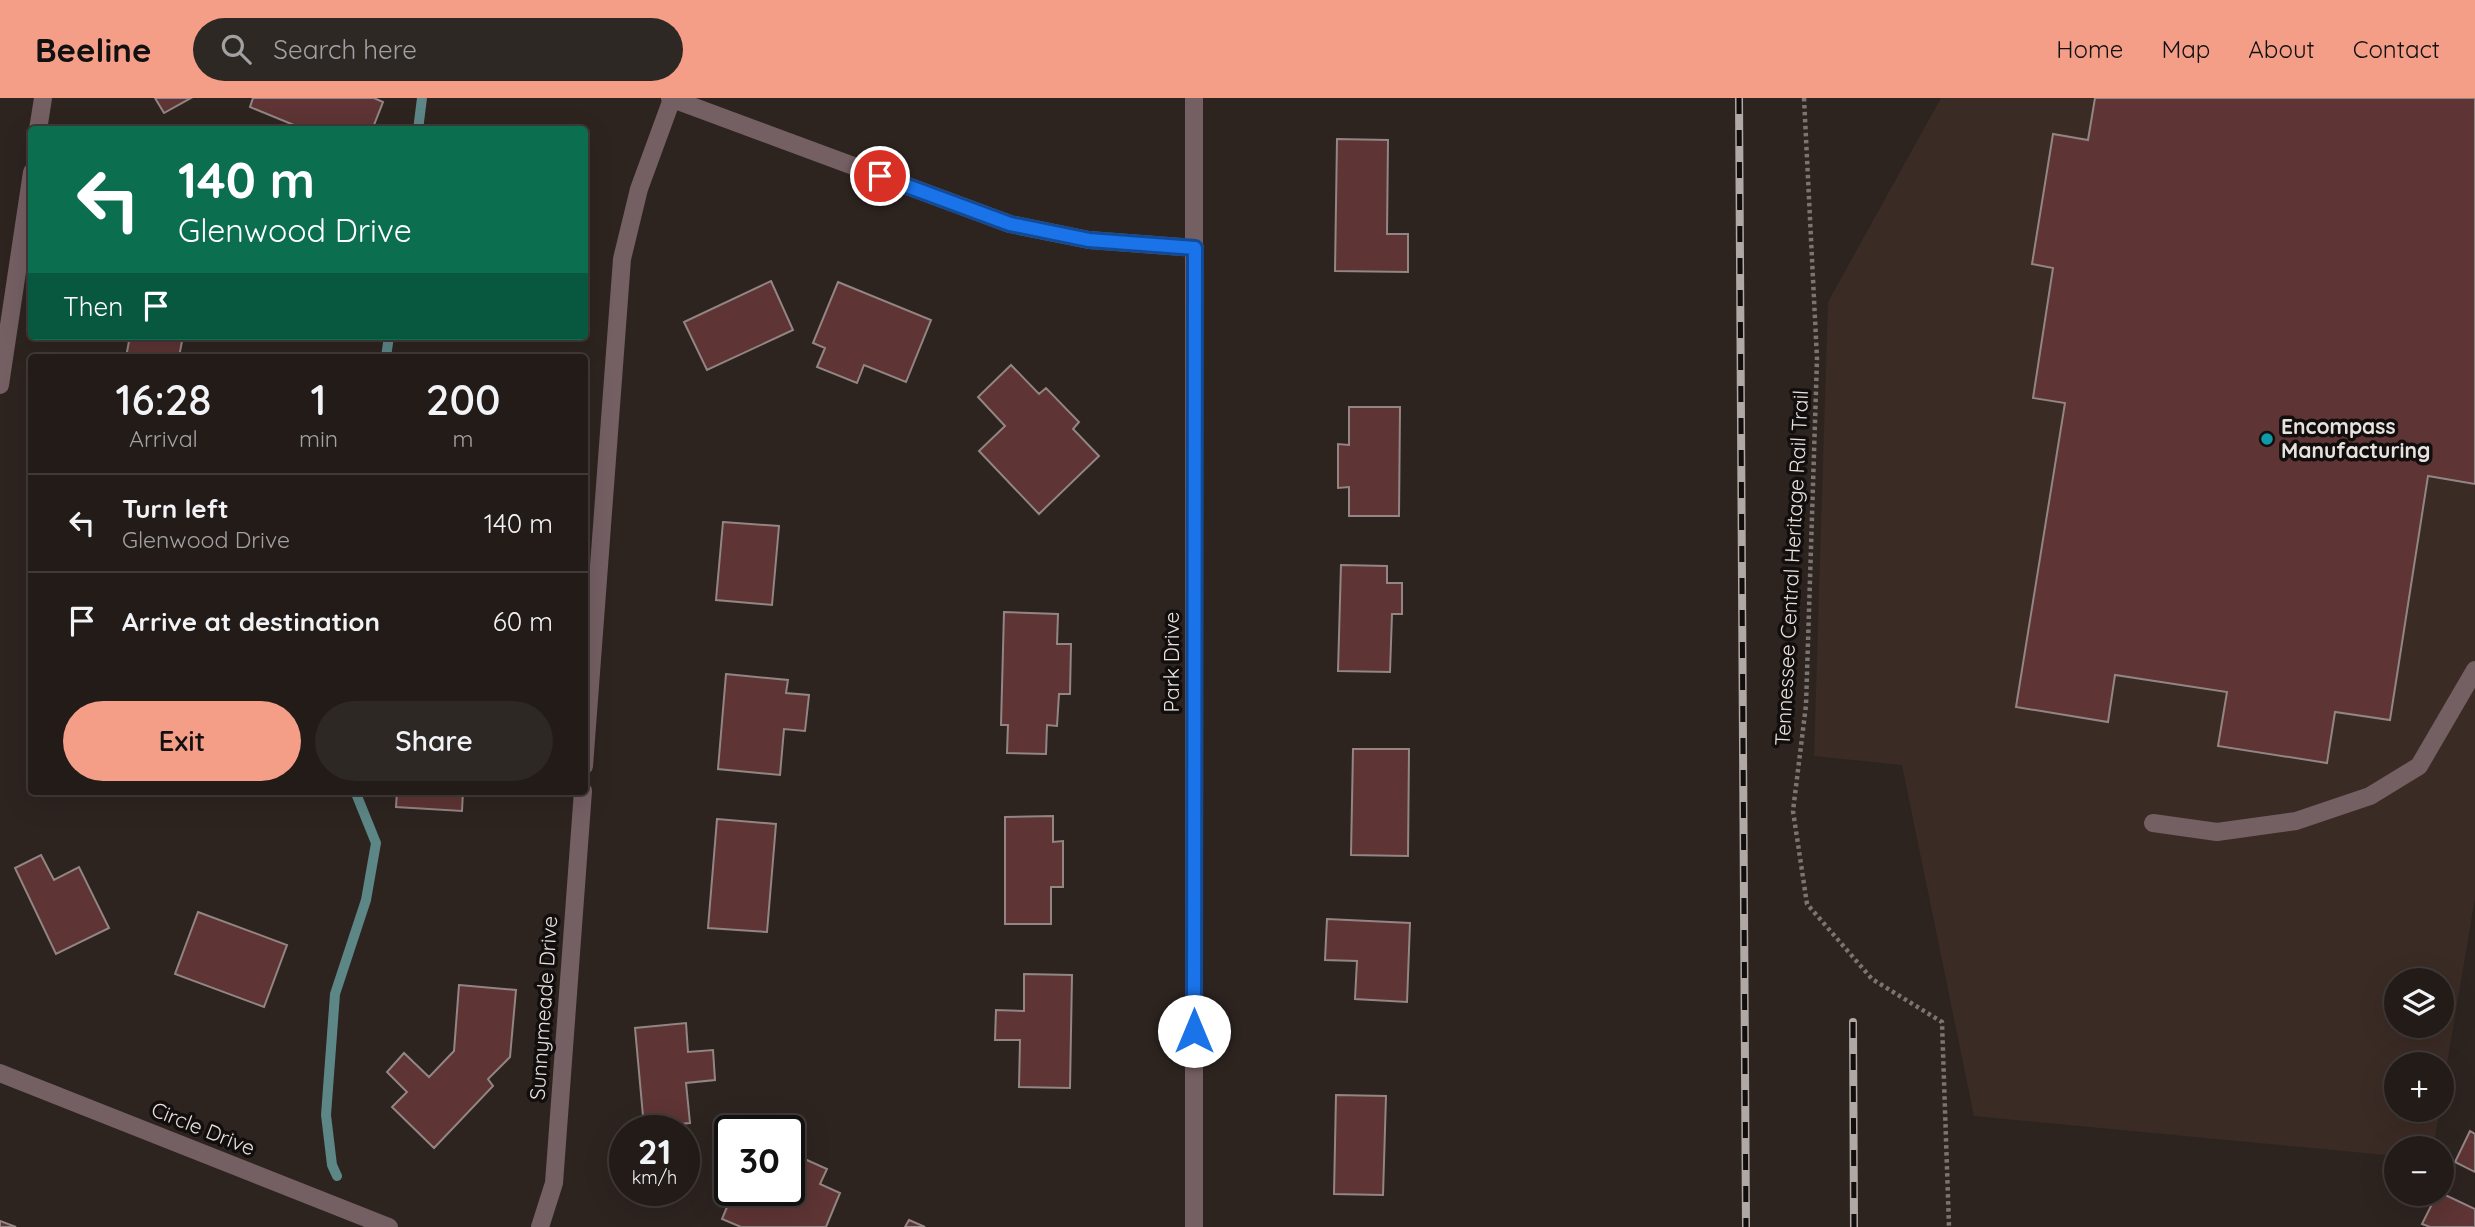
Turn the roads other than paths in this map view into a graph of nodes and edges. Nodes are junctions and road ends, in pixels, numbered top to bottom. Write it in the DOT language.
graph roads {
  1 [pos="43,98"];
  2 [pos="1194,98"];
  3 [pos="671,99"];
  4 [pos="39,126"];
  5 [pos="28,198"];
  6 [pos="1195,248"];
  7 [pos="0,384"];
  8 [pos="2475,670"];
  9 [pos="588,713"];
  10 [pos="583,795"];
  11 [pos="2153,823"];
  12 [pos="0,1073"];
  13 [pos="389,1227"];
  14 [pos="540,1227"];
  15 [pos="1194,1227"];
  1 -- 4 [label="street"];
  2 -- 6 [label="street, Park Drive"];
  3 -- 6 [label="street"];
  3 -- 9 [label="street"];
  5 -- 7 [label="street"];
  6 -- 15 [label="street, Park Drive"];
  8 -- 11 [label="street"];
  10 -- 14 [label="street, Sunnymeade Drive"];
  12 -- 13 [label="street, Circle Drive"];
}
